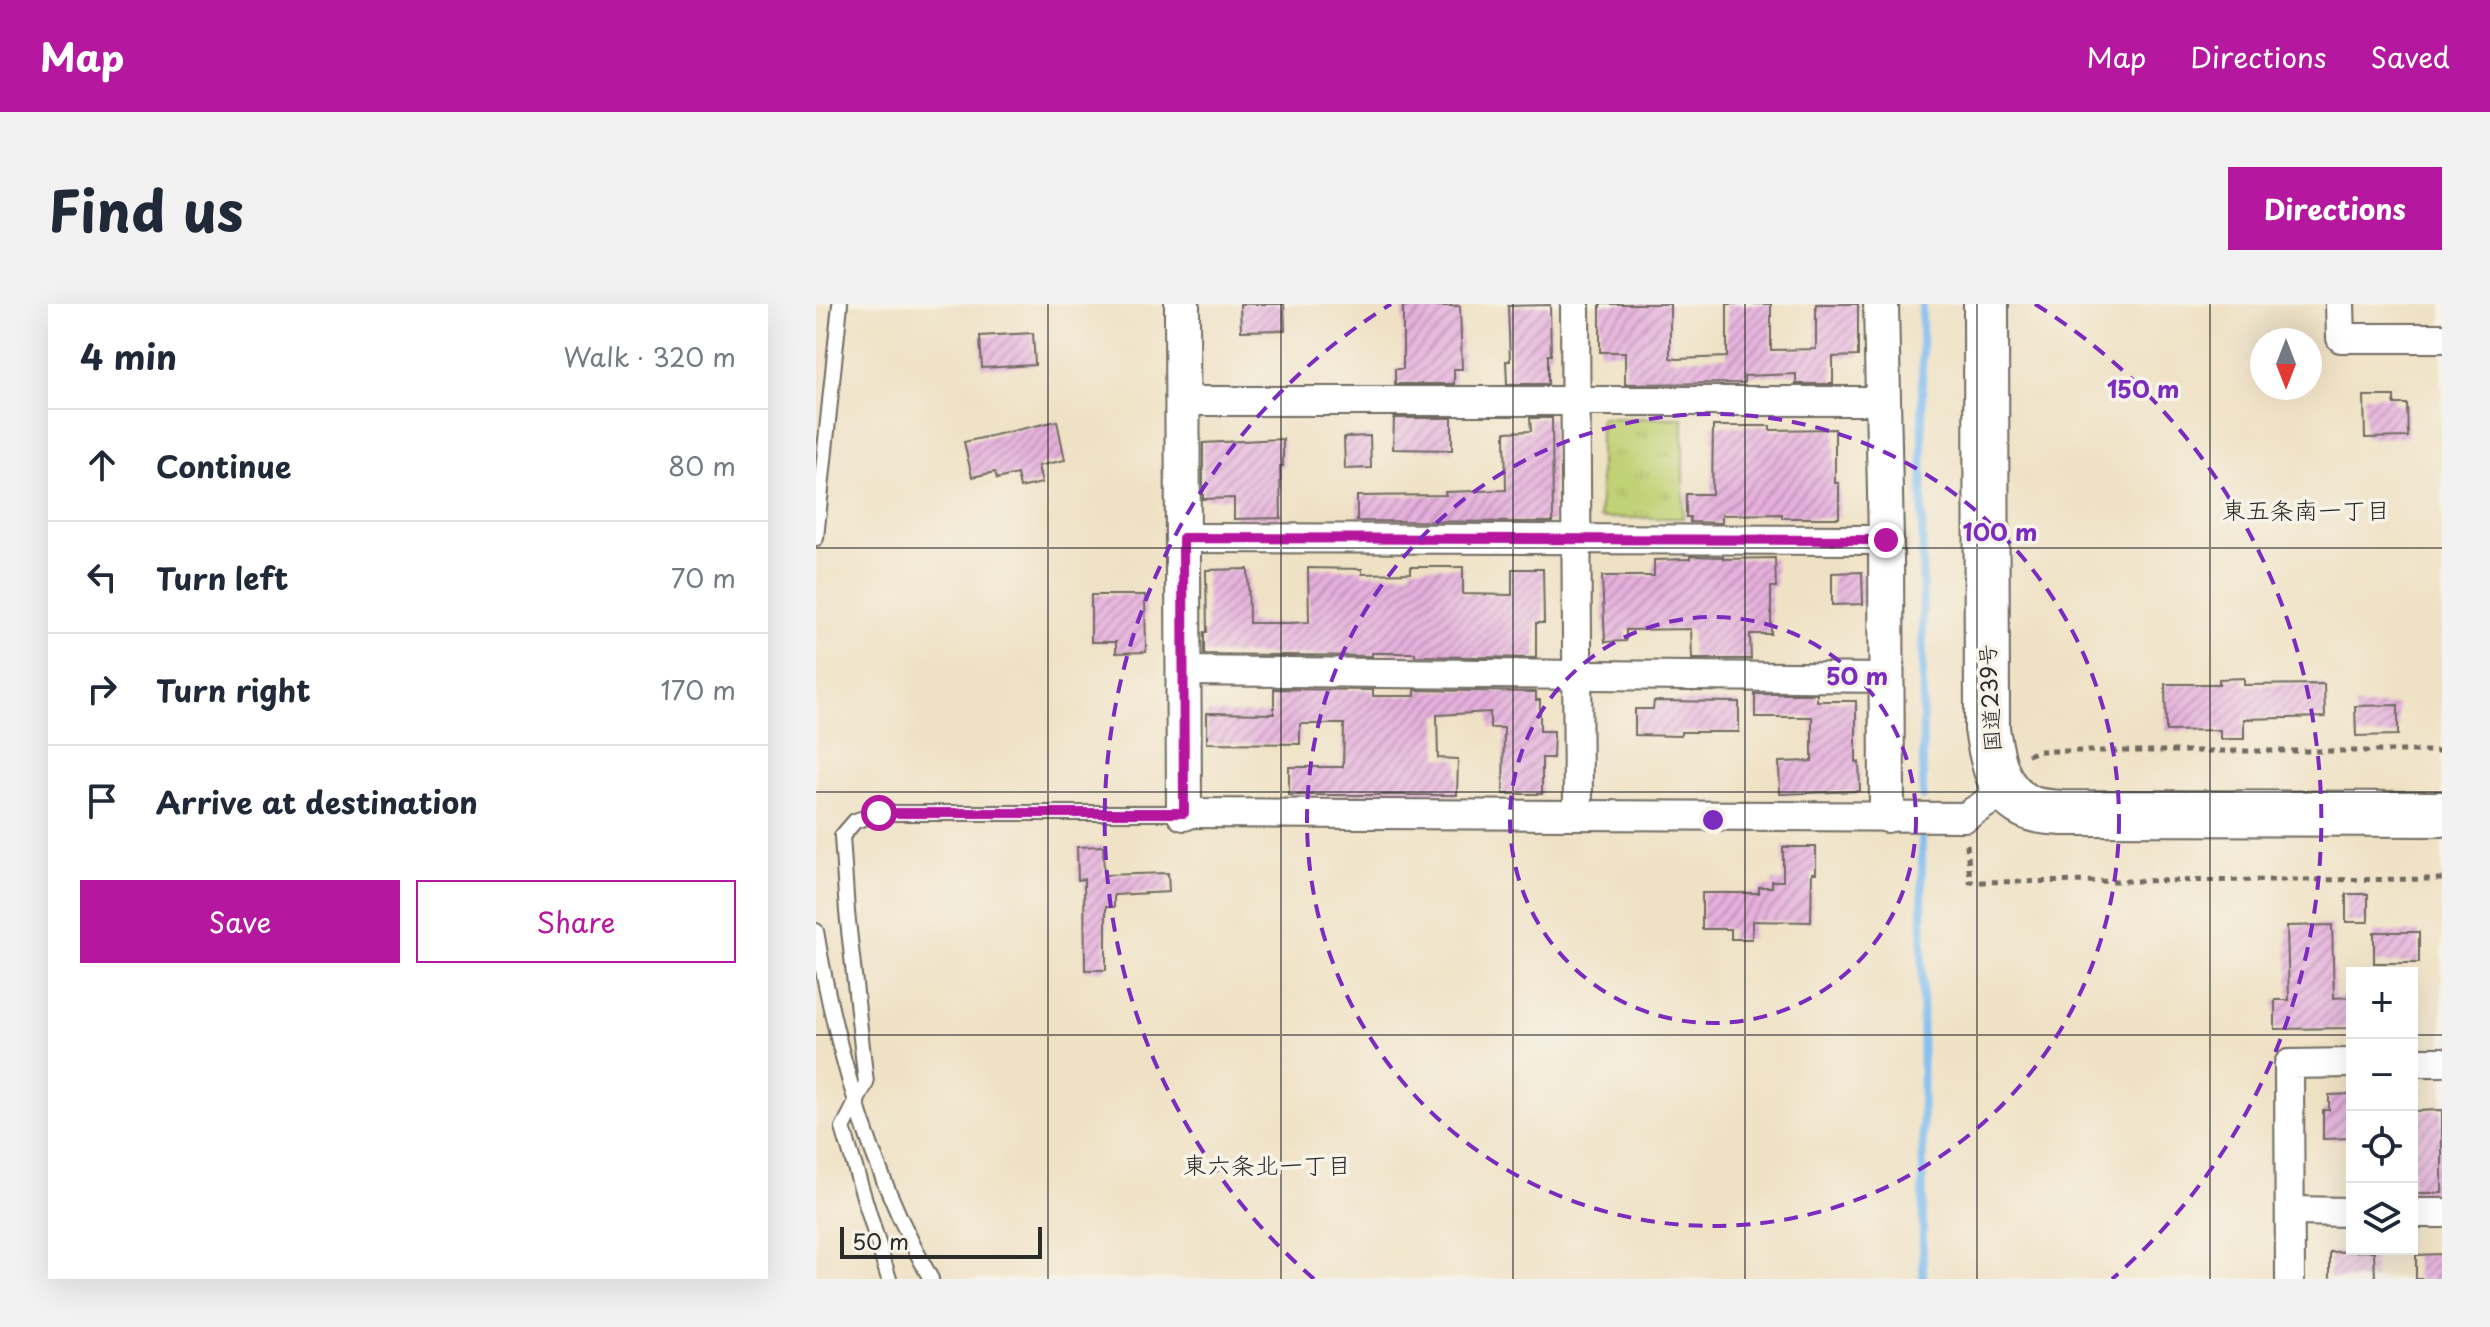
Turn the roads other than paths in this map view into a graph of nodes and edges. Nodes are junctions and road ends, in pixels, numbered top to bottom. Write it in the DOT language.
graph roads {
  1 [pos="840,304"];
  2 [pos="1182,304"];
  3 [pos="1575,304"];
  4 [pos="1881,304"];
  5 [pos="1986,304"];
  6 [pos="2340,304"];
  7 [pos="2442,338"];
  8 [pos="1182,401"];
  9 [pos="1575,401"];
  10 [pos="1883,401"];
  11 [pos="816,538"];
  12 [pos="1183,538"];
  13 [pos="1576,539"];
  14 [pos="1886,540"];
  15 [pos="1183,671"];
  16 [pos="1577,675"];
  17 [pos="1887,678"];
  18 [pos="2000,778"];
  19 [pos="1184,813"];
  20 [pos="1578,814"];
  21 [pos="2442,814"];
  22 [pos="1887,815"];
  23 [pos="816,931"];
  24 [pos="2418,1062"];
  25 [pos="2442,1062"];
  26 [pos="2346,1063"];
  27 [pos="855,1106"];
  28 [pos="2291,1211"];
  29 [pos="2346,1212"];
  30 [pos="2418,1213"];
  31 [pos="2442,1213"];
  32 [pos="889,1279"];
  33 [pos="931,1279"];
  34 [pos="2290,1279"];
  1 -- 11 [label="lane"];
  2 -- 8 [label="street"];
  3 -- 9 [label="street"];
  4 -- 10 [label="street"];
  5 -- 18 [label="highway, 国道239号"];
  6 -- 7 [label="street"];
  8 -- 9 [label="street"];
  8 -- 12 [label="street"];
  9 -- 10 [label="street"];
  9 -- 13 [label="street"];
  10 -- 14 [label="street"];
  12 -- 13 [label="street"];
  12 -- 15 [label="street"];
  13 -- 14 [label="street"];
  13 -- 16 [label="street"];
  14 -- 17 [label="street"];
  15 -- 16 [label="street"];
  15 -- 19 [label="street"];
  16 -- 17 [label="street"];
  16 -- 20 [label="street"];
  17 -- 22 [label="street"];
  18 -- 21 [label="highway"];
  18 -- 22 [label="street"];
  19 -- 20 [label="street"];
  19 -- 27 [label="lane"];
  20 -- 22 [label="street"];
  23 -- 27 [label="lane"];
  24 -- 25 [label="street"];
  26 -- 28 [label="street"];
  27 -- 32 [label="lane"];
  27 -- 33 [label="lane"];
  28 -- 29 [label="street"];
  28 -- 34 [label="street"];
  30 -- 31 [label="street"];
}
